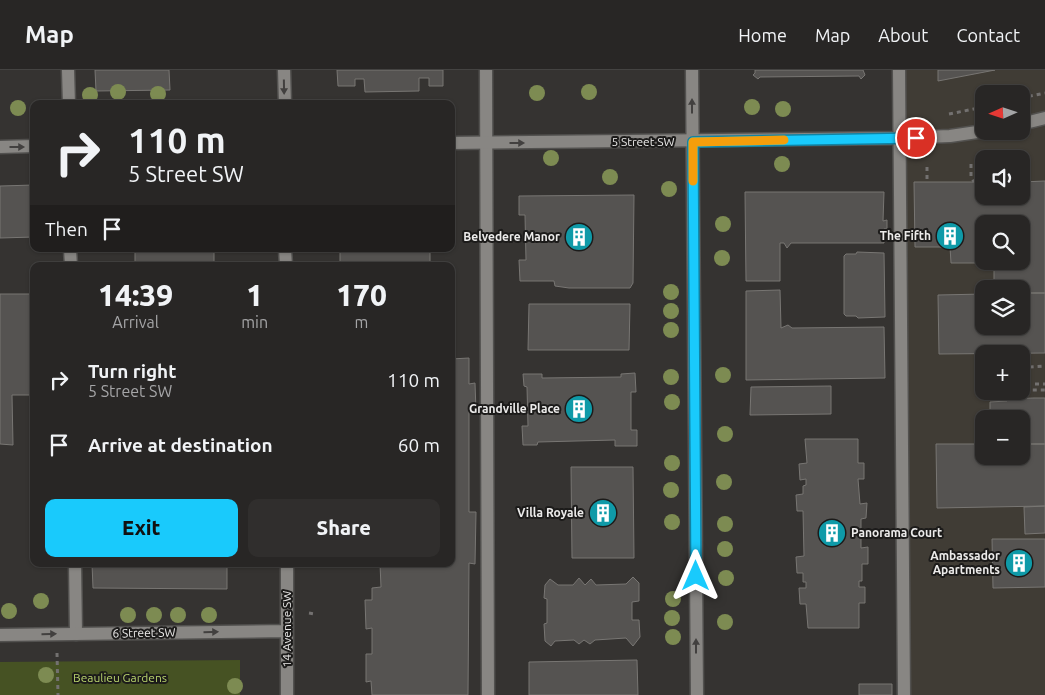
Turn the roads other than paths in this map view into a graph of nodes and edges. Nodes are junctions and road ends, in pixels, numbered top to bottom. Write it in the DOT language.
graph roads {
  1 [pos="68,70"];
  2 [pos="284,70"];
  3 [pos="486,70"];
  4 [pos="692,70"];
  5 [pos="899,70"];
  6 [pos="69,100"];
  7 [pos="285,100"];
  8 [pos="1045,118"];
  9 [pos="1030,122"];
  10 [pos="975,132"];
  11 [pos="899,138"];
  12 [pos="693,142"];
  13 [pos="455,143"];
  14 [pos="487,143"];
  15 [pos="30,146"];
  16 [pos="0,147"];
  17 [pos="75,567"];
  18 [pos="287,567"];
  19 [pos="287,631"];
  20 [pos="76,634"];
  21 [pos="0,635"];
  22 [pos="287,695"];
  23 [pos="488,695"];
  24 [pos="697,695"];
  25 [pos="904,695"];
  1 -- 6 [label="street"];
  2 -- 7 [label="street, one-way"];
  3 -- 14 [label="street"];
  12 -- 4 [label="street, one-way"];
  5 -- 11 [label="street"];
  8 -- 9 [label="street"];
  10 -- 11 [label="street, 5 Street SW"];
  11 -- 12 [label="street, 5 Street SW"];
  11 -- 25 [label="street"];
  14 -- 12 [label="street, 5 Street SW, one-way"];
  24 -- 12 [label="street, one-way"];
  13 -- 14 [label="street, 5 Street SW"];
  14 -- 23 [label="street"];
  16 -- 15 [label="street, one-way"];
  17 -- 20 [label="street"];
  18 -- 19 [label="street, 14 Avenue SW"];
  20 -- 19 [label="street, 6 Street SW, one-way"];
  19 -- 22 [label="street, 14 Avenue SW"];
  21 -- 20 [label="street, 6 Street SW, one-way"];
}
